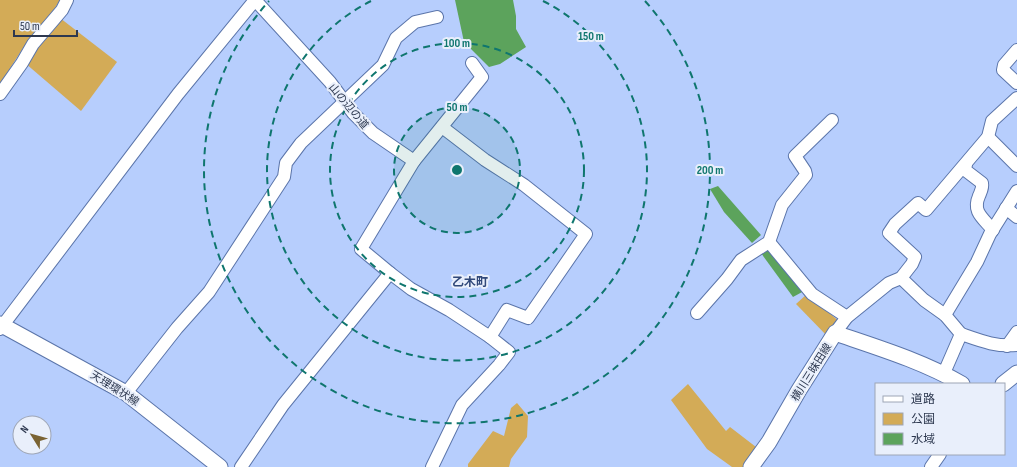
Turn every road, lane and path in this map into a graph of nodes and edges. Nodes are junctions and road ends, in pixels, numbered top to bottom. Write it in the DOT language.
graph roads {
  1 [pos="67,0"];
  2 [pos="255,0"];
  3 [pos="437,17"];
  4 [pos="1017,50"];
  5 [pos="472,63"];
  6 [pos="1017,83"];
  7 [pos="0,94"];
  8 [pos="1017,98"];
  9 [pos="344,101"];
  10 [pos="832,120"];
  11 [pos="442,127"];
  12 [pos="988,136"];
  13 [pos="414,161"];
  14 [pos="966,164"];
  15 [pos="1017,166"];
  16 [pos="1017,191"];
  17 [pos="1006,208"];
  18 [pos="1017,217"];
  19 [pos="993,230"];
  20 [pos="769,242"];
  21 [pos="390,273"];
  22 [pos="901,278"];
  23 [pos="697,313"];
  24 [pos="945,315"];
  25 [pos="847,317"];
  26 [pos="1,326"];
  27 [pos="1017,332"];
  28 [pos="835,333"];
  29 [pos="961,334"];
  30 [pos="490,337"];
  31 [pos="1012,346"];
  32 [pos="944,373"];
  33 [pos="1017,373"];
  34 [pos="960,383"];
  35 [pos="1004,383"];
  36 [pos="126,393"];
  37 [pos="939,455"];
  38 [pos="220,467"];
  39 [pos="241,467"];
  40 [pos="432,467"];
  41 [pos="751,467"];
  42 [pos="930,467"];
  1 -- 7 [label="street"];
  2 -- 9 [label="street, 山の辺の道"];
  2 -- 26 [label="street"];
  3 -- 9 [label="street"];
  4 -- 6 [label="street"];
  5 -- 11 [label="street"];
  8 -- 12 [label="street"];
  9 -- 13 [label="street, 山の辺の道"];
  9 -- 36 [label="street"];
  10 -- 20 [label="street"];
  11 -- 13 [label="street"];
  11 -- 30 [label="street"];
  12 -- 14 [label="street"];
  12 -- 15 [label="street"];
  13 -- 21 [label="street"];
  14 -- 19 [label="street"];
  14 -- 22 [label="street"];
  16 -- 17 [label="street"];
  17 -- 18 [label="street"];
  17 -- 19 [label="street"];
  19 -- 24 [label="street"];
  20 -- 23 [label="street"];
  20 -- 25 [label="street"];
  21 -- 30 [label="street"];
  21 -- 39 [label="street"];
  22 -- 24 [label="street"];
  22 -- 25 [label="street"];
  24 -- 29 [label="street"];
  25 -- 28 [label="street"];
  26 -- 36 [label="main road, 天理環状線"];
  27 -- 31 [label="street"];
  28 -- 32 [label="main road, 横川三昧田線"];
  28 -- 41 [label="main road, 横川三昧田線"];
  29 -- 31 [label="street"];
  29 -- 32 [label="street"];
  30 -- 40 [label="street"];
  32 -- 34 [label="main road, 横川三昧田線"];
  33 -- 35 [label="main road"];
  36 -- 38 [label="main road, 天理環状線"];
  37 -- 42 [label="street"];
}
